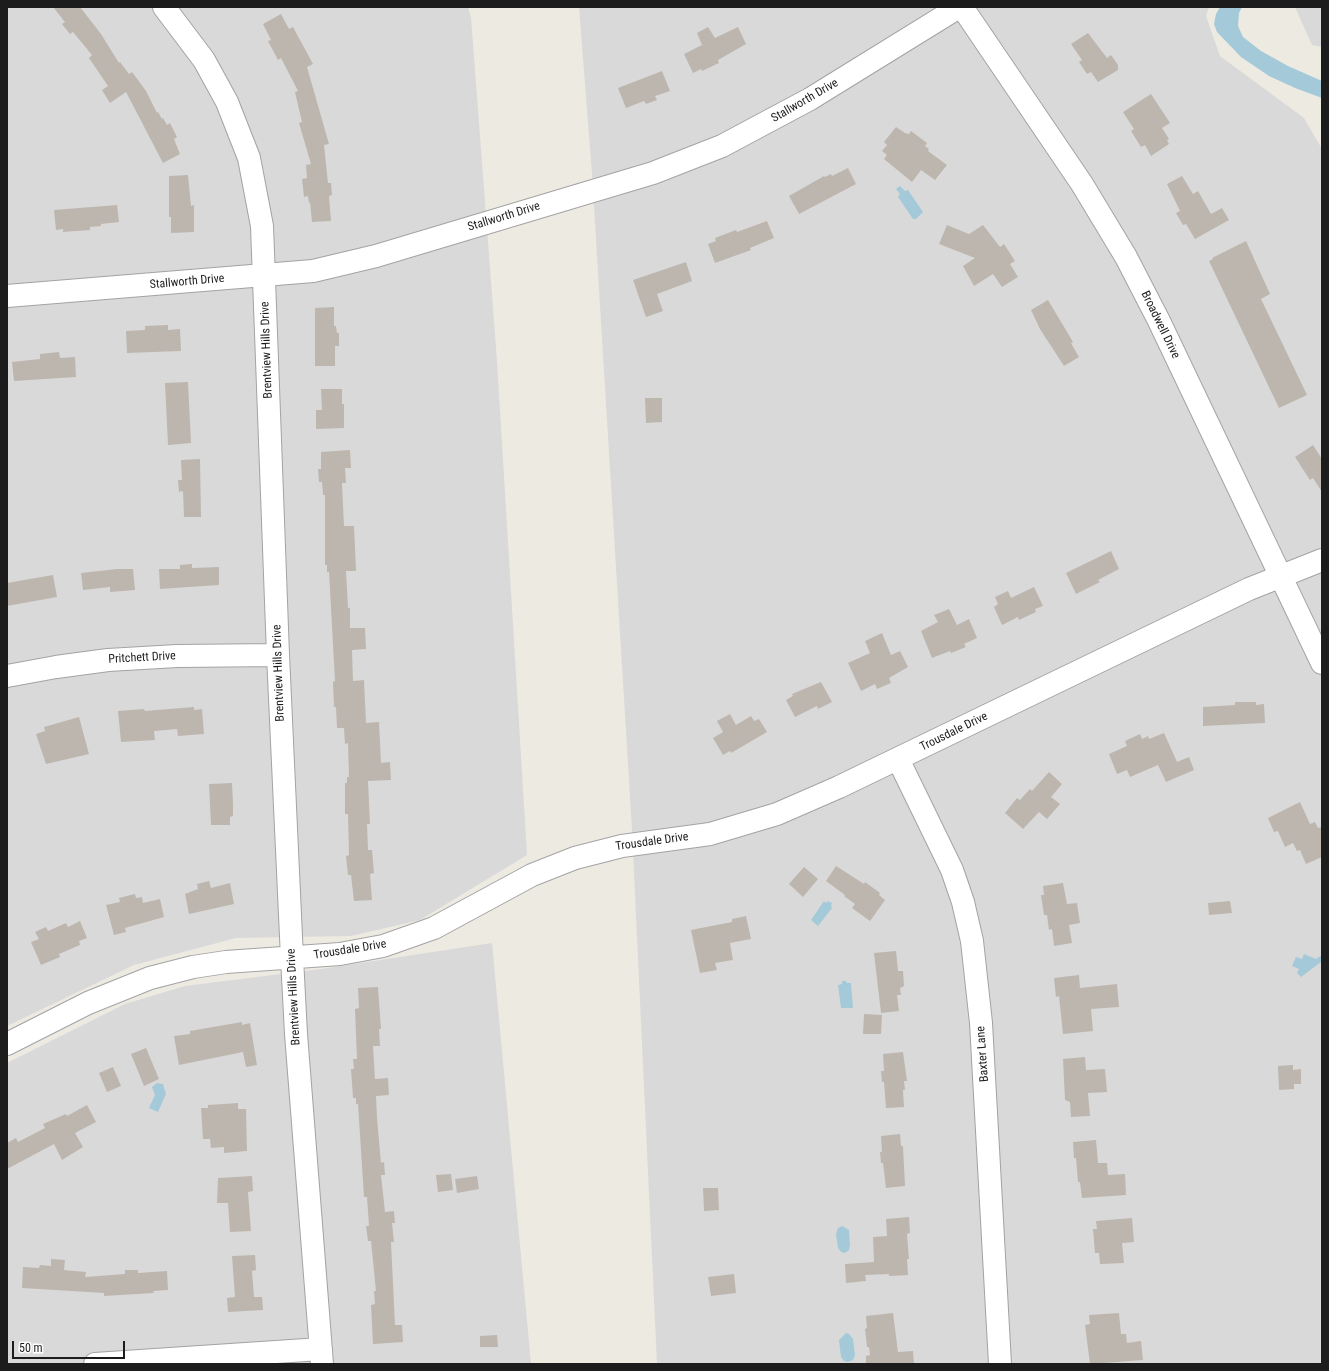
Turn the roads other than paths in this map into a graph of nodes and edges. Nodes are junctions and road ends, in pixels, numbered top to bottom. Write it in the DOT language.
graph roads {
  1 [pos="164,7"];
  2 [pos="959,7"];
  3 [pos="962,7"];
  4 [pos="265,276"];
  5 [pos="7,296"];
  6 [pos="1322,560"];
  7 [pos="1280,578"];
  8 [pos="278,655"];
  9 [pos="1322,663"];
  10 [pos="7,676"];
  11 [pos="898,759"];
  12 [pos="292,958"];
  13 [pos="7,1044"];
  14 [pos="322,1357"];
  15 [pos="95,1364"];
  16 [pos="1000,1364"];
  1 -- 4 [label="street, Brentview Hills Drive"];
  2 -- 4 [label="street, Stallworth Drive"];
  3 -- 7 [label="street, Broadwell Drive"];
  4 -- 5 [label="street, Stallworth Drive"];
  4 -- 8 [label="street, Brentview Hills Drive"];
  6 -- 7 [label="street, Trousdale Drive"];
  7 -- 9 [label="street, Broadwell Drive"];
  7 -- 11 [label="street, Trousdale Drive"];
  8 -- 10 [label="street, Pritchett Drive"];
  8 -- 12 [label="street, Brentview Hills Drive"];
  11 -- 12 [label="street, Trousdale Drive"];
  11 -- 16 [label="street, Baxter Lane"];
  12 -- 13 [label="street, Trousdale Drive"];
  12 -- 14 [label="street, Brentview Hills Drive"];
  14 -- 15 [label="street"];
}
